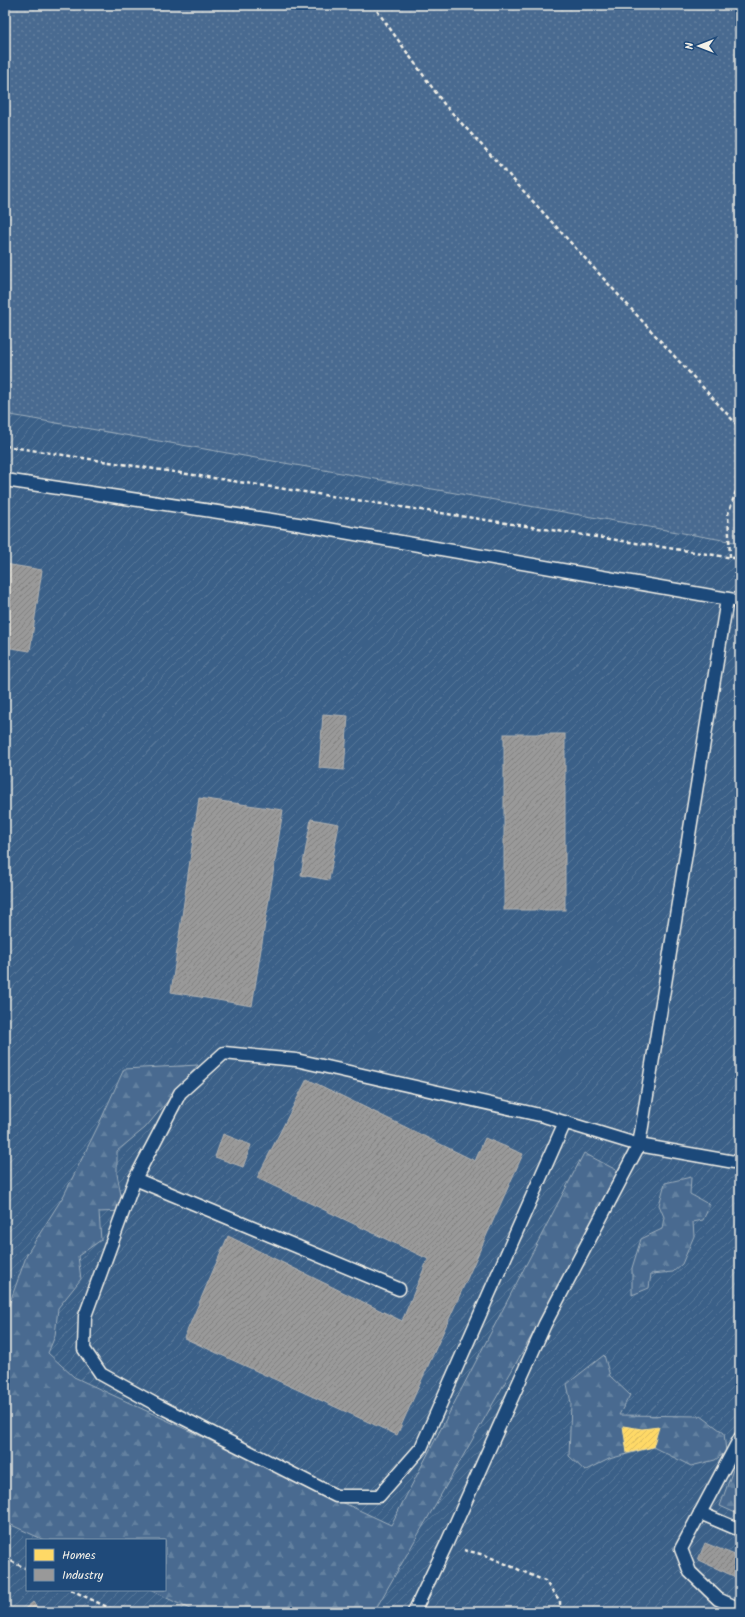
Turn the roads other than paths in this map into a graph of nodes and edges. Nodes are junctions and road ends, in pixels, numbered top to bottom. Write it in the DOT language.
graph roads {
  1 [pos="5,480"];
  2 [pos="727,599"];
  3 [pos="740,601"];
  4 [pos="565,1122"];
  5 [pos="639,1145"];
  6 [pos="740,1163"];
  7 [pos="136,1179"];
  8 [pos="399,1289"];
  9 [pos="740,1438"];
  10 [pos="700,1513"];
  11 [pos="740,1530"];
  12 [pos="740,1609"];
  13 [pos="414,1612"];
  1 -- 2 [label="lane"];
  2 -- 3 [label="lane"];
  2 -- 5 [label="lane"];
  4 -- 5 [label="lane"];
  4 -- 7 [label="lane"];
  4 -- 7 [label="lane"];
  5 -- 6 [label="lane"];
  5 -- 13 [label="lane"];
  7 -- 8 [label="lane"];
  9 -- 10 [label="lane"];
  10 -- 11 [label="lane"];
  10 -- 12 [label="lane"];
}
